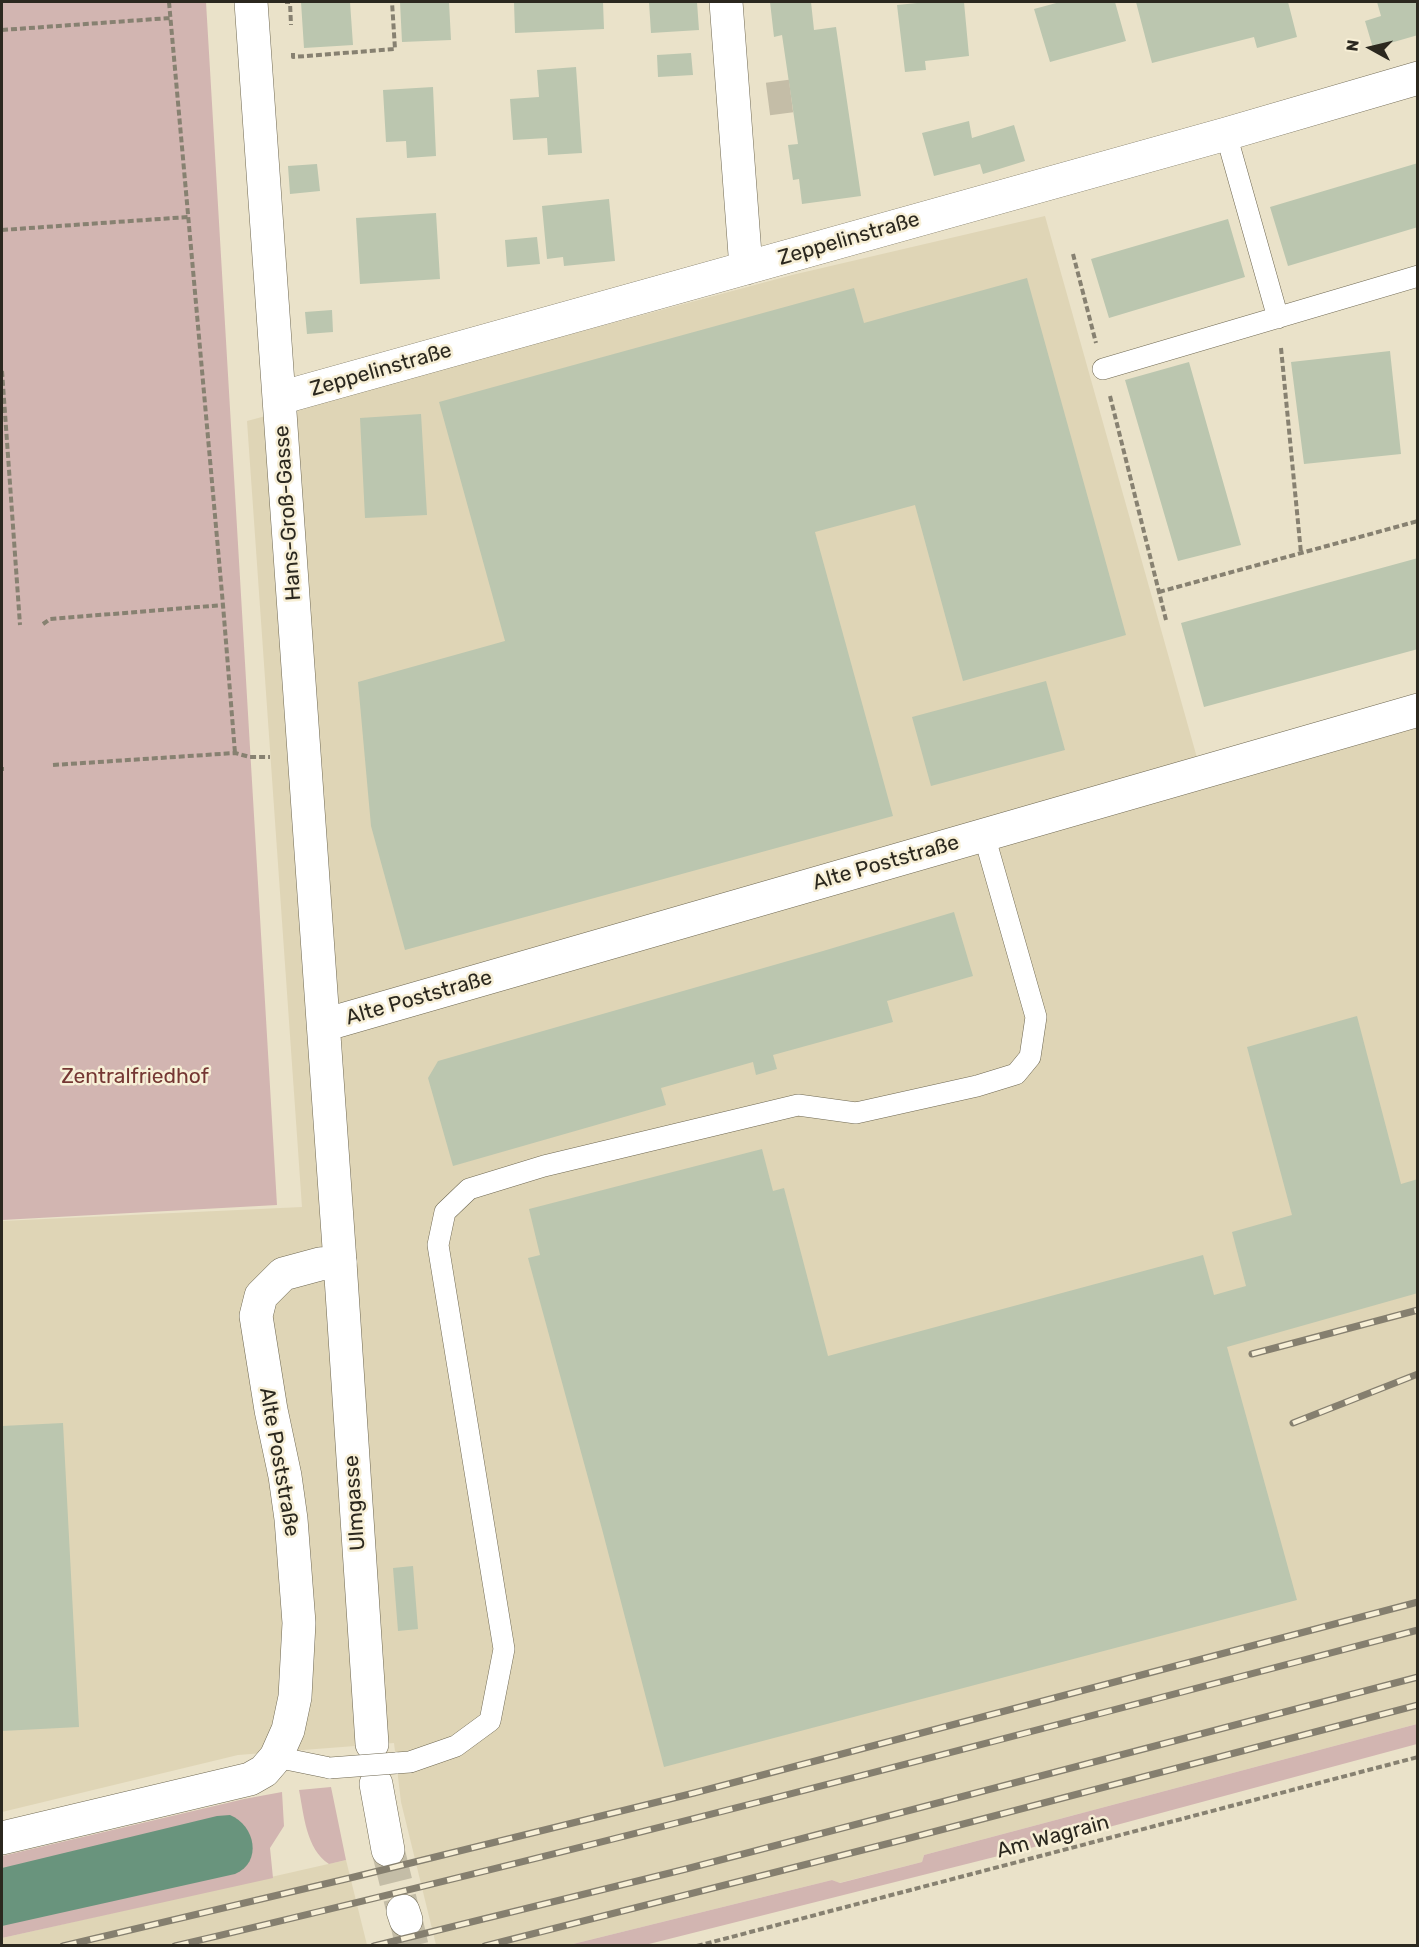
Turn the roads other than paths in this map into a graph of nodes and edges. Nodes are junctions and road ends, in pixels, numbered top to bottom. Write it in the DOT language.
graph roads {
  1 [pos="726,2"];
  2 [pos="251,3"];
  3 [pos="1418,78"];
  4 [pos="1226,134"];
  5 [pos="746,268"];
  6 [pos="1418,276"];
  7 [pos="1278,318"];
  8 [pos="1103,369"];
  9 [pos="280,398"];
  10 [pos="1418,710"];
  11 [pos="984,835"];
  12 [pos="324,1025"];
  13 [pos="340,1262"];
  14 [pos="276,1757"];
  15 [pos="381,1764"];
  16 [pos="2,1838"];
  17 [pos="388,1850"];
  1 -- 5 [label="street"];
  2 -- 9 [label="street, Hans-Groß-Gasse"];
  3 -- 4 [label="street, Zeppelinstraße"];
  4 -- 5 [label="street, Zeppelinstraße"];
  4 -- 7 [label="lane"];
  5 -- 9 [label="street, Zeppelinstraße"];
  6 -- 7 [label="lane"];
  7 -- 8 [label="lane"];
  9 -- 12 [label="street, Hans-Groß-Gasse"];
  10 -- 11 [label="street, Alte Poststraße"];
  11 -- 12 [label="street, Alte Poststraße"];
  11 -- 15 [label="lane"];
  12 -- 13 [label="street, Alte Poststraße"];
  13 -- 14 [label="street, Alte Poststraße"];
  13 -- 15 [label="street, Ulmgasse"];
  14 -- 15 [label="lane, bridge"];
  14 -- 16 [label="street, Alte Poststraße"];
  15 -- 17 [label="street, Ulmgasse"];
}
